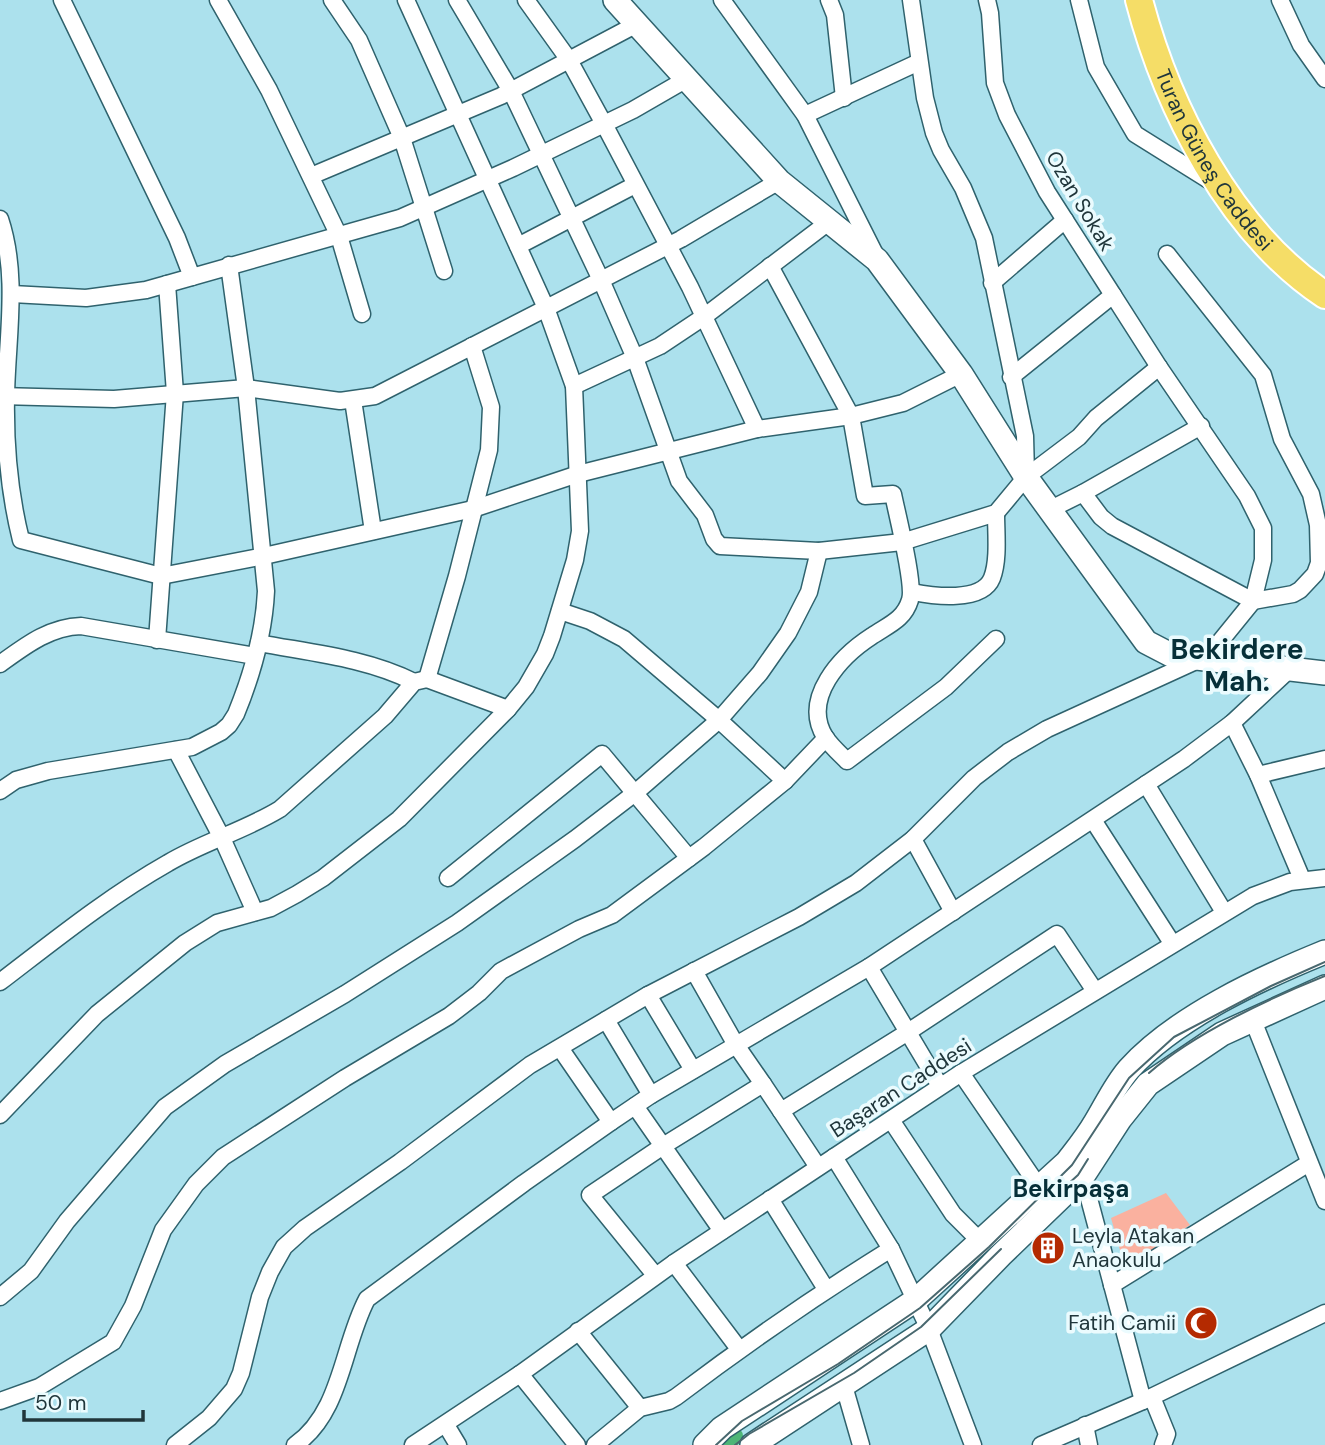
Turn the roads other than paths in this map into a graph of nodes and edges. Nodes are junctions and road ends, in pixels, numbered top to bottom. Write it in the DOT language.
graph roads {
  1 [pos="62,0"];
  2 [pos="218,0"];
  3 [pos="332,0"];
  4 [pos="406,0"];
  5 [pos="457,0"];
  6 [pos="526,0"];
  7 [pos="615,0"];
  8 [pos="722,0"];
  9 [pos="830,0"];
  10 [pos="911,0"];
  11 [pos="987,0"];
  12 [pos="1079,0"];
  13 [pos="1139,0"];
  14 [pos="1280,0"];
  15 [pos="637,24"];
  16 [pos="569,60"];
  17 [pos="919,62"];
  18 [pos="1325,79"];
  19 [pos="685,80"];
  20 [pos="511,91"];
  21 [pos="844,98"];
  22 [pos="457,115"];
  23 [pos="805,115"];
  24 [pos="604,124"];
  25 [pos="402,138"];
  26 [pos="540,155"];
  27 [pos="311,176"];
  28 [pos="486,180"];
  29 [pos="779,181"];
  30 [pos="635,184"];
  31 [pos="1220,187"];
  32 [pos="424,207"];
  33 [pos="571,218"];
  34 [pos="0,219"];
  35 [pos="1065,220"];
  36 [pos="830,222"];
  37 [pos="340,236"];
  38 [pos="518,246"];
  39 [pos="667,246"];
  40 [pos="1167,254"];
  41 [pos="877,260"];
  42 [pos="4,262"];
  43 [pos="229,265"];
  44 [pos="770,266"];
  45 [pos="444,271"];
  46 [pos="192,277"];
  47 [pos="601,280"];
  48 [pos="992,283"];
  49 [pos="167,284"];
  50 [pos="1320,284"];
  51 [pos="12,294"];
  52 [pos="1113,295"];
  53 [pos="546,307"];
  54 [pos="362,314"];
  55 [pos="705,316"];
  56 [pos="472,346"];
  57 [pos="635,358"];
  58 [pos="1159,367"];
  59 [pos="961,374"];
  60 [pos="1011,377"];
  61 [pos="575,386"];
  62 [pos="246,388"];
  63 [pos="176,393"];
  64 [pos="3,396"];
  65 [pos="353,400"];
  66 [pos="851,416"];
  67 [pos="1201,426"];
  68 [pos="757,429"];
  69 [pos="669,451"];
  70 [pos="578,474"];
  71 [pos="1026,477"];
  72 [pos="1083,493"];
  73 [pos="473,509"];
  74 [pos="1049,510"];
  75 [pos="996,513"];
  76 [pos="373,531"];
  77 [pos="902,542"];
  78 [pos="819,551"];
  79 [pos="264,556"];
  80 [pos="162,576"];
  81 [pos="912,593"];
  82 [pos="1253,601"];
  83 [pos="560,611"];
  84 [pos="996,639"];
  85 [pos="157,640"];
  86 [pos="257,649"];
  87 [pos="1198,660"];
  88 [pos="0,664"];
  89 [pos="1290,669"];
  90 [pos="1325,673"];
  91 [pos="421,681"];
  92 [pos="508,709"];
  93 [pos="719,720"];
  94 [pos="1232,723"];
  95 [pos="825,738"];
  96 [pos="176,750"];
  97 [pos="1325,759"];
  98 [pos="1258,775"];
  99 [pos="785,781"];
  100 [pos="1146,784"];
  101 [pos="0,791"];
  102 [pos="635,793"];
  103 [pos="1093,820"];
  104 [pos="222,838"];
  105 [pos="913,839"];
  106 [pos="689,858"];
  107 [pos="448,878"];
  108 [pos="1325,878"];
  109 [pos="1302,879"];
  110 [pos="255,912"];
  111 [pos="953,912"];
  112 [pos="1224,912"];
  113 [pos="1172,943"];
  114 [pos="1325,952"];
  115 [pos="869,967"];
  116 [pos="694,971"];
  117 [pos="0,982"];
  118 [pos="1325,987"];
  119 [pos="1095,991"];
  120 [pos="648,995"];
  121 [pos="1252,1018"];
  122 [pos="606,1020"];
  123 [pos="908,1032"];
  124 [pos="736,1045"];
  125 [pos="560,1048"];
  126 [pos="694,1070"];
  127 [pos="961,1073"];
  128 [pos="763,1084"];
  129 [pos="940,1086"];
  130 [pos="651,1095"];
  131 [pos="635,1106"];
  132 [pos="781,1111"];
  133 [pos="0,1115"];
  134 [pos="891,1120"];
  135 [pos="611,1122"];
  136 [pos="663,1146"];
  137 [pos="834,1157"];
  138 [pos="1309,1163"];
  139 [pos="818,1167"];
  140 [pos="1083,1176"];
  141 [pos="1038,1186"];
  142 [pos="770,1199"];
  143 [pos="1325,1201"];
  144 [pos="722,1231"];
  145 [pos="980,1241"];
  146 [pos="891,1249"];
  147 [pos="674,1263"];
  148 [pos="656,1275"];
  149 [pos="1112,1285"];
  150 [pos="826,1289"];
  151 [pos="0,1297"];
  152 [pos="916,1300"];
  153 [pos="1325,1313"];
  154 [pos="929,1329"];
  155 [pos="578,1331"];
  156 [pos="739,1349"];
  157 [pos="520,1374"];
  158 [pos="844,1386"];
  159 [pos="1147,1399"];
  160 [pos="0,1401"];
  161 [pos="640,1408"];
  162 [pos="446,1425"];
  163 [pos="1085,1425"];
  164 [pos="175,1445"];
  165 [pos="295,1445"];
  166 [pos="413,1445"];
  167 [pos="458,1445"];
  168 [pos="577,1445"];
  169 [pos="595,1445"];
  170 [pos="705,1445"];
  171 [pos="752,1445"];
  172 [pos="861,1445"];
  173 [pos="973,1445"];
  174 [pos="1041,1445"];
  175 [pos="1089,1445"];
  176 [pos="1163,1445"];
  1 -- 46 [label="street"];
  2 -- 27 [label="street"];
  3 -- 25 [label="street"];
  4 -- 22 [label="street"];
  5 -- 20 [label="street"];
  6 -- 16 [label="street"];
  7 -- 15 [label="main road"];
  8 -- 23 [label="street"];
  9 -- 21 [label="street"];
  10 -- 17 [label="street"];
  11 -- 35 [label="street, Ozan Sokak"];
  12 -- 31 [label="street"];
  13 -- 31 [label="main road, Turan Güneş Caddesi"];
  14 -- 18 [label="street"];
  15 -- 16 [label="street"];
  15 -- 19 [label="main road"];
  16 -- 20 [label="street"];
  16 -- 24 [label="street"];
  17 -- 21 [label="street"];
  17 -- 48 [label="street"];
  19 -- 24 [label="street"];
  19 -- 29 [label="main road"];
  20 -- 22 [label="street"];
  20 -- 26 [label="street"];
  21 -- 23 [label="street"];
  22 -- 25 [label="street"];
  22 -- 28 [label="street"];
  23 -- 41 [label="street"];
  24 -- 26 [label="street"];
  24 -- 30 [label="street"];
  25 -- 27 [label="street"];
  25 -- 32 [label="street"];
  26 -- 28 [label="street"];
  26 -- 33 [label="street"];
  27 -- 37 [label="street"];
  28 -- 32 [label="street"];
  28 -- 38 [label="street"];
  29 -- 36 [label="main road"];
  29 -- 39 [label="street"];
  30 -- 33 [label="street"];
  30 -- 39 [label="street"];
  31 -- 50 [label="main road, Turan Güneş Caddesi"];
  32 -- 37 [label="street"];
  32 -- 45 [label="street"];
  33 -- 38 [label="street"];
  33 -- 47 [label="street"];
  34 -- 42 [label="street"];
  35 -- 48 [label="street"];
  35 -- 52 [label="street, Ozan Sokak"];
  36 -- 41 [label="main road"];
  36 -- 44 [label="street"];
  37 -- 43 [label="street"];
  37 -- 54 [label="street"];
  38 -- 53 [label="street"];
  39 -- 47 [label="street"];
  39 -- 55 [label="street"];
  40 -- 82 [label="street"];
  41 -- 59 [label="main road"];
  42 -- 51 [label="street"];
  43 -- 46 [label="street"];
  43 -- 62 [label="street"];
  44 -- 55 [label="street"];
  44 -- 66 [label="street"];
  46 -- 49 [label="street"];
  47 -- 53 [label="street"];
  47 -- 57 [label="street"];
  48 -- 60 [label="street"];
  49 -- 51 [label="street"];
  49 -- 63 [label="street"];
  51 -- 64 [label="street"];
  52 -- 58 [label="street, Ozan Sokak"];
  52 -- 60 [label="street"];
  53 -- 56 [label="street"];
  53 -- 61 [label="street"];
  55 -- 57 [label="street"];
  55 -- 68 [label="street"];
  56 -- 65 [label="street"];
  56 -- 73 [label="street"];
  57 -- 61 [label="street"];
  57 -- 69 [label="street"];
  58 -- 67 [label="street, Ozan Sokak"];
  58 -- 71 [label="street"];
  59 -- 66 [label="street"];
  59 -- 71 [label="main road"];
  60 -- 71 [label="street"];
  61 -- 70 [label="street"];
  62 -- 63 [label="street"];
  62 -- 65 [label="street"];
  62 -- 79 [label="street"];
  63 -- 64 [label="street"];
  63 -- 80 [label="street"];
  64 -- 80 [label="street"];
  65 -- 76 [label="street"];
  66 -- 68 [label="street"];
  66 -- 77 [label="street"];
  67 -- 72 [label="street"];
  67 -- 82 [label="street, Ozan Sokak"];
  68 -- 69 [label="street"];
  69 -- 70 [label="street"];
  69 -- 78 [label="street"];
  70 -- 73 [label="street"];
  70 -- 83 [label="street"];
  71 -- 74 [label="main road"];
  71 -- 75 [label="street"];
  72 -- 74 [label="street"];
  72 -- 82 [label="street"];
  73 -- 76 [label="street"];
  73 -- 91 [label="street"];
  74 -- 87 [label="main road"];
  75 -- 77 [label="street"];
  75 -- 81 [label="street"];
  76 -- 79 [label="street"];
  77 -- 78 [label="street"];
  77 -- 81 [label="street"];
  78 -- 93 [label="street"];
  79 -- 80 [label="street"];
  79 -- 86 [label="street"];
  80 -- 85 [label="street"];
  81 -- 95 [label="street"];
  82 -- 87 [label="street"];
  83 -- 92 [label="street"];
  83 -- 93 [label="street"];
  84 -- 95 [label="street"];
  85 -- 86 [label="street"];
  85 -- 88 [label="street"];
  86 -- 91 [label="street"];
  86 -- 96 [label="street"];
  87 -- 89 [label="main road"];
  87 -- 105 [label="street"];
  89 -- 90 [label="main road"];
  89 -- 94 [label="street"];
  91 -- 92 [label="street"];
  91 -- 104 [label="street"];
  92 -- 110 [label="street"];
  93 -- 99 [label="street"];
  93 -- 102 [label="street"];
  94 -- 98 [label="street"];
  94 -- 100 [label="street"];
  95 -- 99 [label="street"];
  96 -- 101 [label="street"];
  96 -- 104 [label="street"];
  97 -- 98 [label="street"];
  98 -- 109 [label="street"];
  99 -- 106 [label="street"];
  100 -- 103 [label="street"];
  100 -- 112 [label="street"];
  102 -- 106 [label="street"];
  102 -- 107 [label="street"];
  102 -- 151 [label="street"];
  103 -- 111 [label="street"];
  103 -- 113 [label="street"];
  104 -- 110 [label="street"];
  104 -- 117 [label="street"];
  105 -- 111 [label="street"];
  105 -- 116 [label="street"];
  106 -- 160 [label="street"];
  108 -- 109 [label="street, Başaran Caddesi"];
  109 -- 112 [label="street, Başaran Caddesi"];
  110 -- 133 [label="street"];
  111 -- 115 [label="street"];
  112 -- 113 [label="street, Başaran Caddesi"];
  113 -- 119 [label="street, Başaran Caddesi"];
  114 -- 141 [label="main road"];
  115 -- 123 [label="street"];
  115 -- 124 [label="street"];
  116 -- 120 [label="street"];
  116 -- 124 [label="street"];
  118 -- 121 [label="main road"];
  119 -- 123 [label="street"];
  119 -- 127 [label="street, Başaran Caddesi"];
  120 -- 122 [label="street"];
  120 -- 126 [label="street"];
  121 -- 138 [label="street"];
  121 -- 140 [label="main road"];
  122 -- 125 [label="street"];
  122 -- 130 [label="street"];
  123 -- 129 [label="street"];
  123 -- 132 [label="street"];
  124 -- 126 [label="street"];
  124 -- 128 [label="street"];
  125 -- 135 [label="street"];
  125 -- 164 [label="street"];
  126 -- 130 [label="street"];
  127 -- 129 [label="street, Başaran Caddesi"];
  127 -- 141 [label="street"];
  128 -- 132 [label="street"];
  128 -- 136 [label="street"];
  129 -- 134 [label="street, Başaran Caddesi"];
  130 -- 131 [label="street"];
  131 -- 135 [label="street"];
  131 -- 136 [label="street"];
  132 -- 139 [label="street"];
  134 -- 137 [label="street, Başaran Caddesi"];
  134 -- 145 [label="street"];
  135 -- 165 [label="street"];
  136 -- 144 [label="street"];
  136 -- 148 [label="street"];
  137 -- 139 [label="street, Başaran Caddesi"];
  137 -- 146 [label="street"];
  138 -- 143 [label="street"];
  138 -- 149 [label="street"];
  139 -- 142 [label="street, Başaran Caddesi"];
  140 -- 149 [label="street"];
  140 -- 154 [label="main road"];
  141 -- 145 [label="main road"];
  142 -- 144 [label="street, Başaran Caddesi"];
  142 -- 150 [label="street"];
  144 -- 147 [label="street, Başaran Caddesi"];
  145 -- 152 [label="main road"];
  146 -- 150 [label="street"];
  146 -- 152 [label="street"];
  147 -- 148 [label="street, Başaran Caddesi"];
  147 -- 156 [label="street"];
  148 -- 155 [label="street, Başaran Caddesi"];
  149 -- 159 [label="street"];
  150 -- 156 [label="street"];
  152 -- 154 [label="street"];
  152 -- 170 [label="main road"];
  153 -- 159 [label="street"];
  154 -- 158 [label="main road"];
  154 -- 173 [label="street"];
  155 -- 157 [label="street, Başaran Caddesi"];
  155 -- 161 [label="street"];
  156 -- 161 [label="street"];
  157 -- 162 [label="street, Başaran Caddesi"];
  157 -- 168 [label="street"];
  158 -- 171 [label="main road"];
  158 -- 172 [label="street"];
  159 -- 163 [label="street"];
  159 -- 176 [label="street"];
  161 -- 169 [label="street"];
  162 -- 166 [label="street, Başaran Caddesi"];
  162 -- 167 [label="street"];
  163 -- 174 [label="street"];
  163 -- 175 [label="street"];
}
